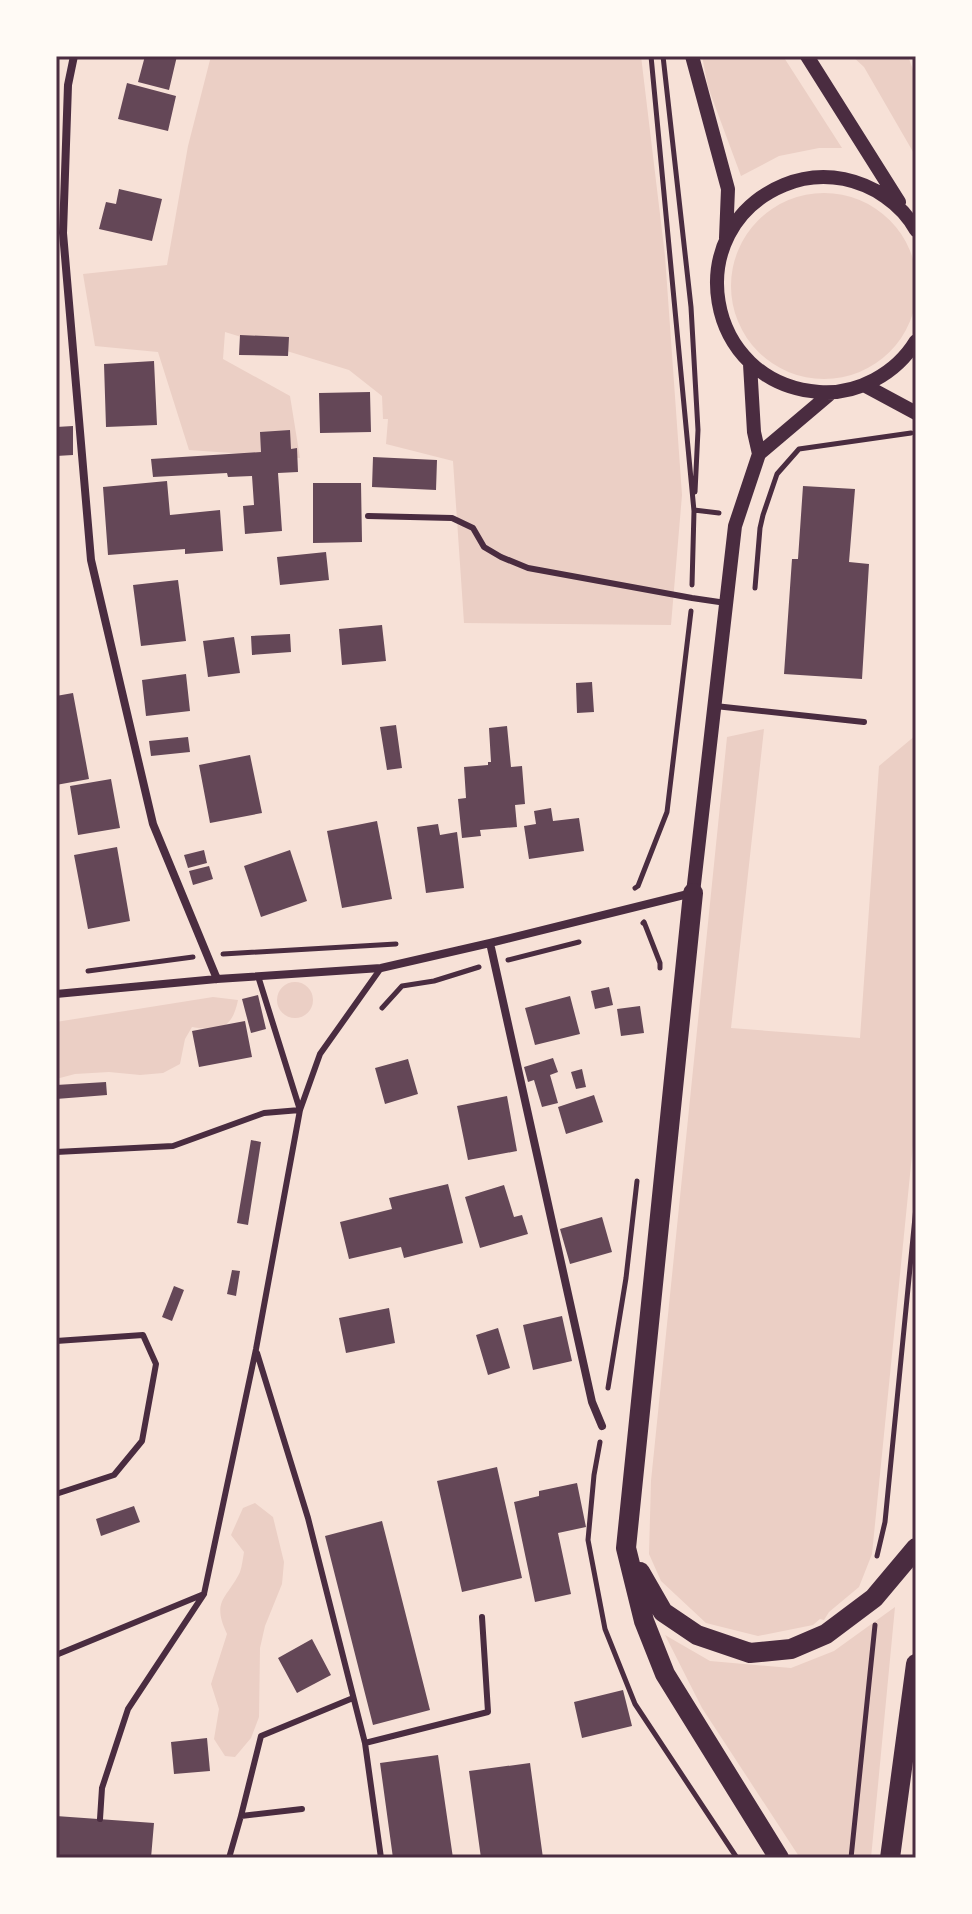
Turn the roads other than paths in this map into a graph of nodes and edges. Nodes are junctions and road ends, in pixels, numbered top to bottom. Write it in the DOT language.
graph roads {
  1 [pos="74,56"];
  2 [pos="692,56"];
  3 [pos="807,56"];
  4 [pos="915,228"];
  5 [pos="726,238"];
  6 [pos="916,341"];
  7 [pos="750,364"];
  8 [pos="864,385"];
  9 [pos="831,393"];
  10 [pos="916,413"];
  11 [pos="759,454"];
  12 [pos="368,516"];
  13 [pos="726,603"];
  14 [pos="715,706"];
  15 [pos="864,722"];
  16 [pos="693,893"];
  17 [pos="490,943"];
  18 [pos="381,968"];
  19 [pos="258,976"];
  20 [pos="217,979"];
  21 [pos="56,994"];
  22 [pos="300,1110"];
  23 [pos="56,1152"];
  24 [pos="56,1341"];
  25 [pos="256,1349"];
  26 [pos="602,1426"];
  27 [pos="56,1494"];
  28 [pos="626,1548"];
  29 [pos="916,1548"];
  30 [pos="204,1594"];
  31 [pos="482,1617"];
  32 [pos="56,1655"];
  33 [pos="916,1664"];
  34 [pos="353,1698"];
  35 [pos="365,1743"];
  36 [pos="302,1809"];
  37 [pos="241,1816"];
  38 [pos="100,1819"];
  39 [pos="229,1858"];
  40 [pos="381,1858"];
  41 [pos="779,1858"];
  42 [pos="890,1858"];
  1 -- 20 [label="street"];
  2 -- 5 [label="street"];
  3 -- 4 [label="street"];
  4 -- 5 [label="street"];
  5 -- 7 [label="street"];
  6 -- 8 [label="street"];
  7 -- 9 [label="street"];
  7 -- 11 [label="street"];
  8 -- 9 [label="street"];
  8 -- 10 [label="street"];
  9 -- 11 [label="street"];
  11 -- 13 [label="street"];
  12 -- 13 [label="lane"];
  13 -- 14 [label="street"];
  14 -- 15 [label="lane"];
  14 -- 16 [label="street"];
  16 -- 17 [label="street"];
  16 -- 28 [label="main road"];
  17 -- 18 [label="street"];
  17 -- 26 [label="street"];
  18 -- 19 [label="street"];
  18 -- 22 [label="lane"];
  19 -- 20 [label="street"];
  19 -- 22 [label="lane"];
  20 -- 21 [label="street"];
  22 -- 23 [label="lane"];
  22 -- 25 [label="lane"];
  24 -- 27 [label="lane"];
  25 -- 30 [label="lane"];
  25 -- 34 [label="lane"];
  28 -- 29 [label="main road"];
  28 -- 41 [label="main road"];
  30 -- 32 [label="lane"];
  30 -- 38 [label="lane"];
  31 -- 35 [label="lane"];
  33 -- 42 [label="main road"];
  34 -- 35 [label="lane"];
  34 -- 37 [label="lane"];
  35 -- 40 [label="lane"];
  36 -- 37 [label="lane"];
  37 -- 39 [label="lane"];
}
